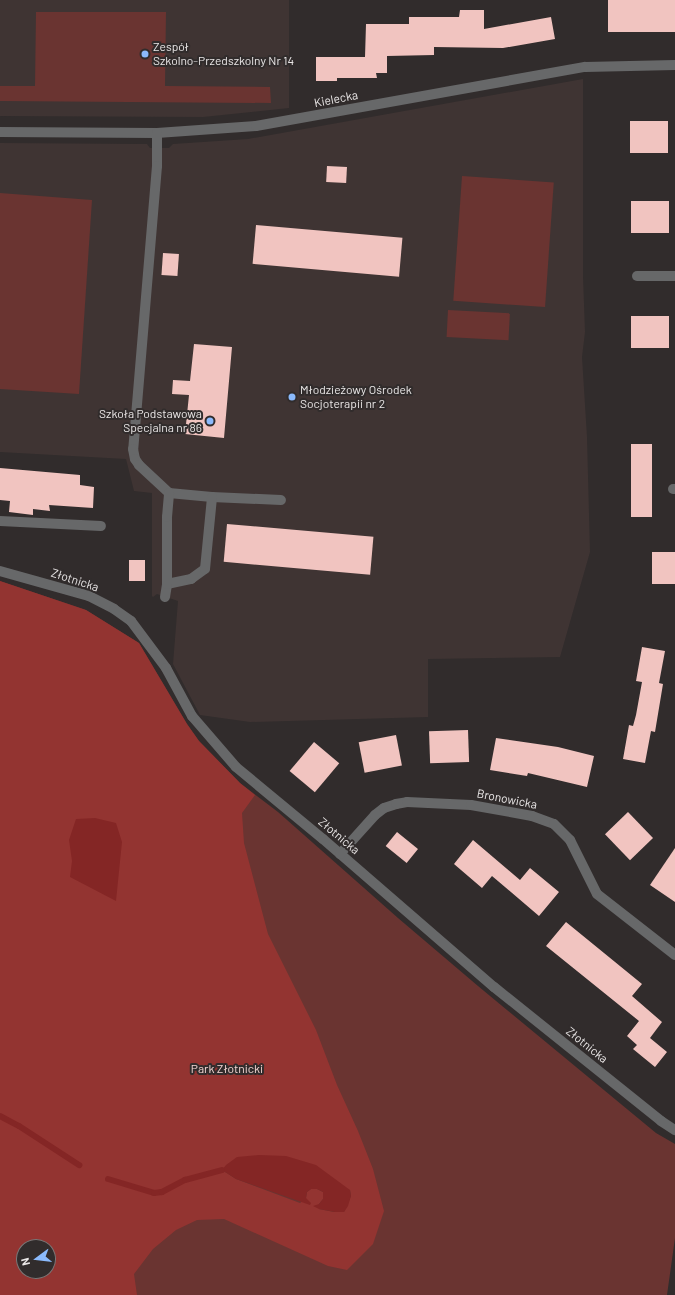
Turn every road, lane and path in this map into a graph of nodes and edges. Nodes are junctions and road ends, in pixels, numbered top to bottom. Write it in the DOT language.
graph roads {
  1 [pos="675,65"];
  2 [pos="0,132"];
  3 [pos="157,133"];
  4 [pos="637,276"];
  5 [pos="675,276"];
  6 [pos="169,493"];
  7 [pos="212,497"];
  8 [pos="280,500"];
  9 [pos="0,521"];
  10 [pos="101,526"];
  11 [pos="0,571"];
  12 [pos="168,584"];
  13 [pos="165,597"];
  14 [pos="340,854"];
  15 [pos="675,956"];
  16 [pos="675,1130"];
  1 -- 3 [label="street, Kielecka"];
  2 -- 3 [label="street, Kielecka"];
  3 -- 6 [label="street"];
  4 -- 5 [label="street"];
  6 -- 7 [label="street"];
  6 -- 12 [label="street"];
  7 -- 8 [label="street"];
  7 -- 12 [label="street"];
  9 -- 10 [label="street"];
  11 -- 14 [label="street, Złotnicka"];
  12 -- 13 [label="street"];
  14 -- 15 [label="street, Bronowicka"];
  14 -- 16 [label="street, Złotnicka"];
}
